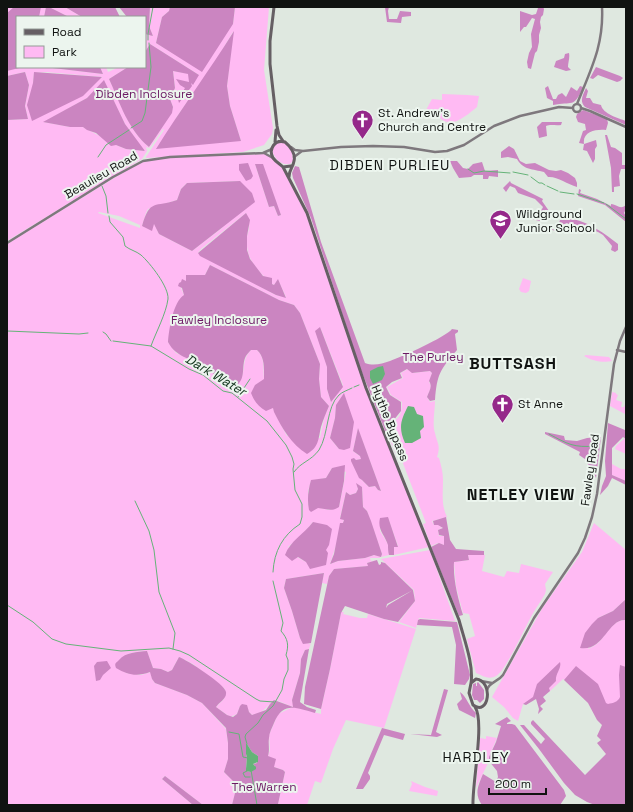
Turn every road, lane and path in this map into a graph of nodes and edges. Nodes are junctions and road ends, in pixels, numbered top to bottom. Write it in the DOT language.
graph roads {
  1 [pos="274,7"];
  2 [pos="602,7"];
  3 [pos="577,104"];
  4 [pos="573,108"];
  5 [pos="581,108"];
  6 [pos="277,126"];
  7 [pos="626,127"];
  8 [pos="283,141"];
  9 [pos="275,143"];
  10 [pos="291,147"];
  11 [pos="272,148"];
  12 [pos="302,151"];
  13 [pos="263,153"];
  14 [pos="294,157"];
  15 [pos="273,158"];
  16 [pos="291,166"];
  17 [pos="283,167"];
  18 [pos="290,179"];
  19 [pos="7,243"];
  20 [pos="626,327"];
  21 [pos="617,350"];
  22 [pos="626,352"];
  23 [pos="472,674"];
  24 [pos="480,680"];
  25 [pos="470,683"];
  26 [pos="492,683"];
  27 [pos="487,690"];
  28 [pos="484,706"];
  29 [pos="475,707"];
  30 [pos="479,724"];
  31 [pos="473,805"];
  1 -- 6 [label="main road"];
  2 -- 3 [label="street"];
  3 -- 4 [label="street"];
  3 -- 5 [label="street"];
  4 -- 5 [label="street"];
  4 -- 12 [label="street"];
  5 -- 7 [label="street"];
  6 -- 8 [label="main road"];
  6 -- 9 [label="main road"];
  8 -- 9 [label="main road"];
  8 -- 10 [label="main road"];
  9 -- 11 [label="main road"];
  10 -- 12 [label="street"];
  10 -- 14 [label="main road"];
  11 -- 13 [label="street, Beaulieu Road"];
  11 -- 15 [label="main road"];
  12 -- 14 [label="street"];
  13 -- 15 [label="street, Beaulieu Road"];
  13 -- 19 [label="street, Beaulieu Road"];
  14 -- 16 [label="main road"];
  15 -- 17 [label="main road"];
  16 -- 17 [label="main road"];
  16 -- 18 [label="main road"];
  17 -- 18 [label="main road, Hythe Bypass"];
  18 -- 23 [label="main road, Hythe Bypass"];
  20 -- 21 [label="street, Fawley Road"];
  21 -- 22 [label="street"];
  21 -- 26 [label="street, Fawley Road"];
  23 -- 24 [label="main road"];
  23 -- 25 [label="main road, Hythe Bypass"];
  24 -- 25 [label="main road"];
  24 -- 26 [label="street"];
  24 -- 27 [label="main road"];
  25 -- 29 [label="main road"];
  26 -- 27 [label="street, Fawley Road"];
  27 -- 28 [label="main road"];
  28 -- 29 [label="main road"];
  28 -- 30 [label="main road"];
  29 -- 30 [label="main road"];
  30 -- 31 [label="main road"];
}
